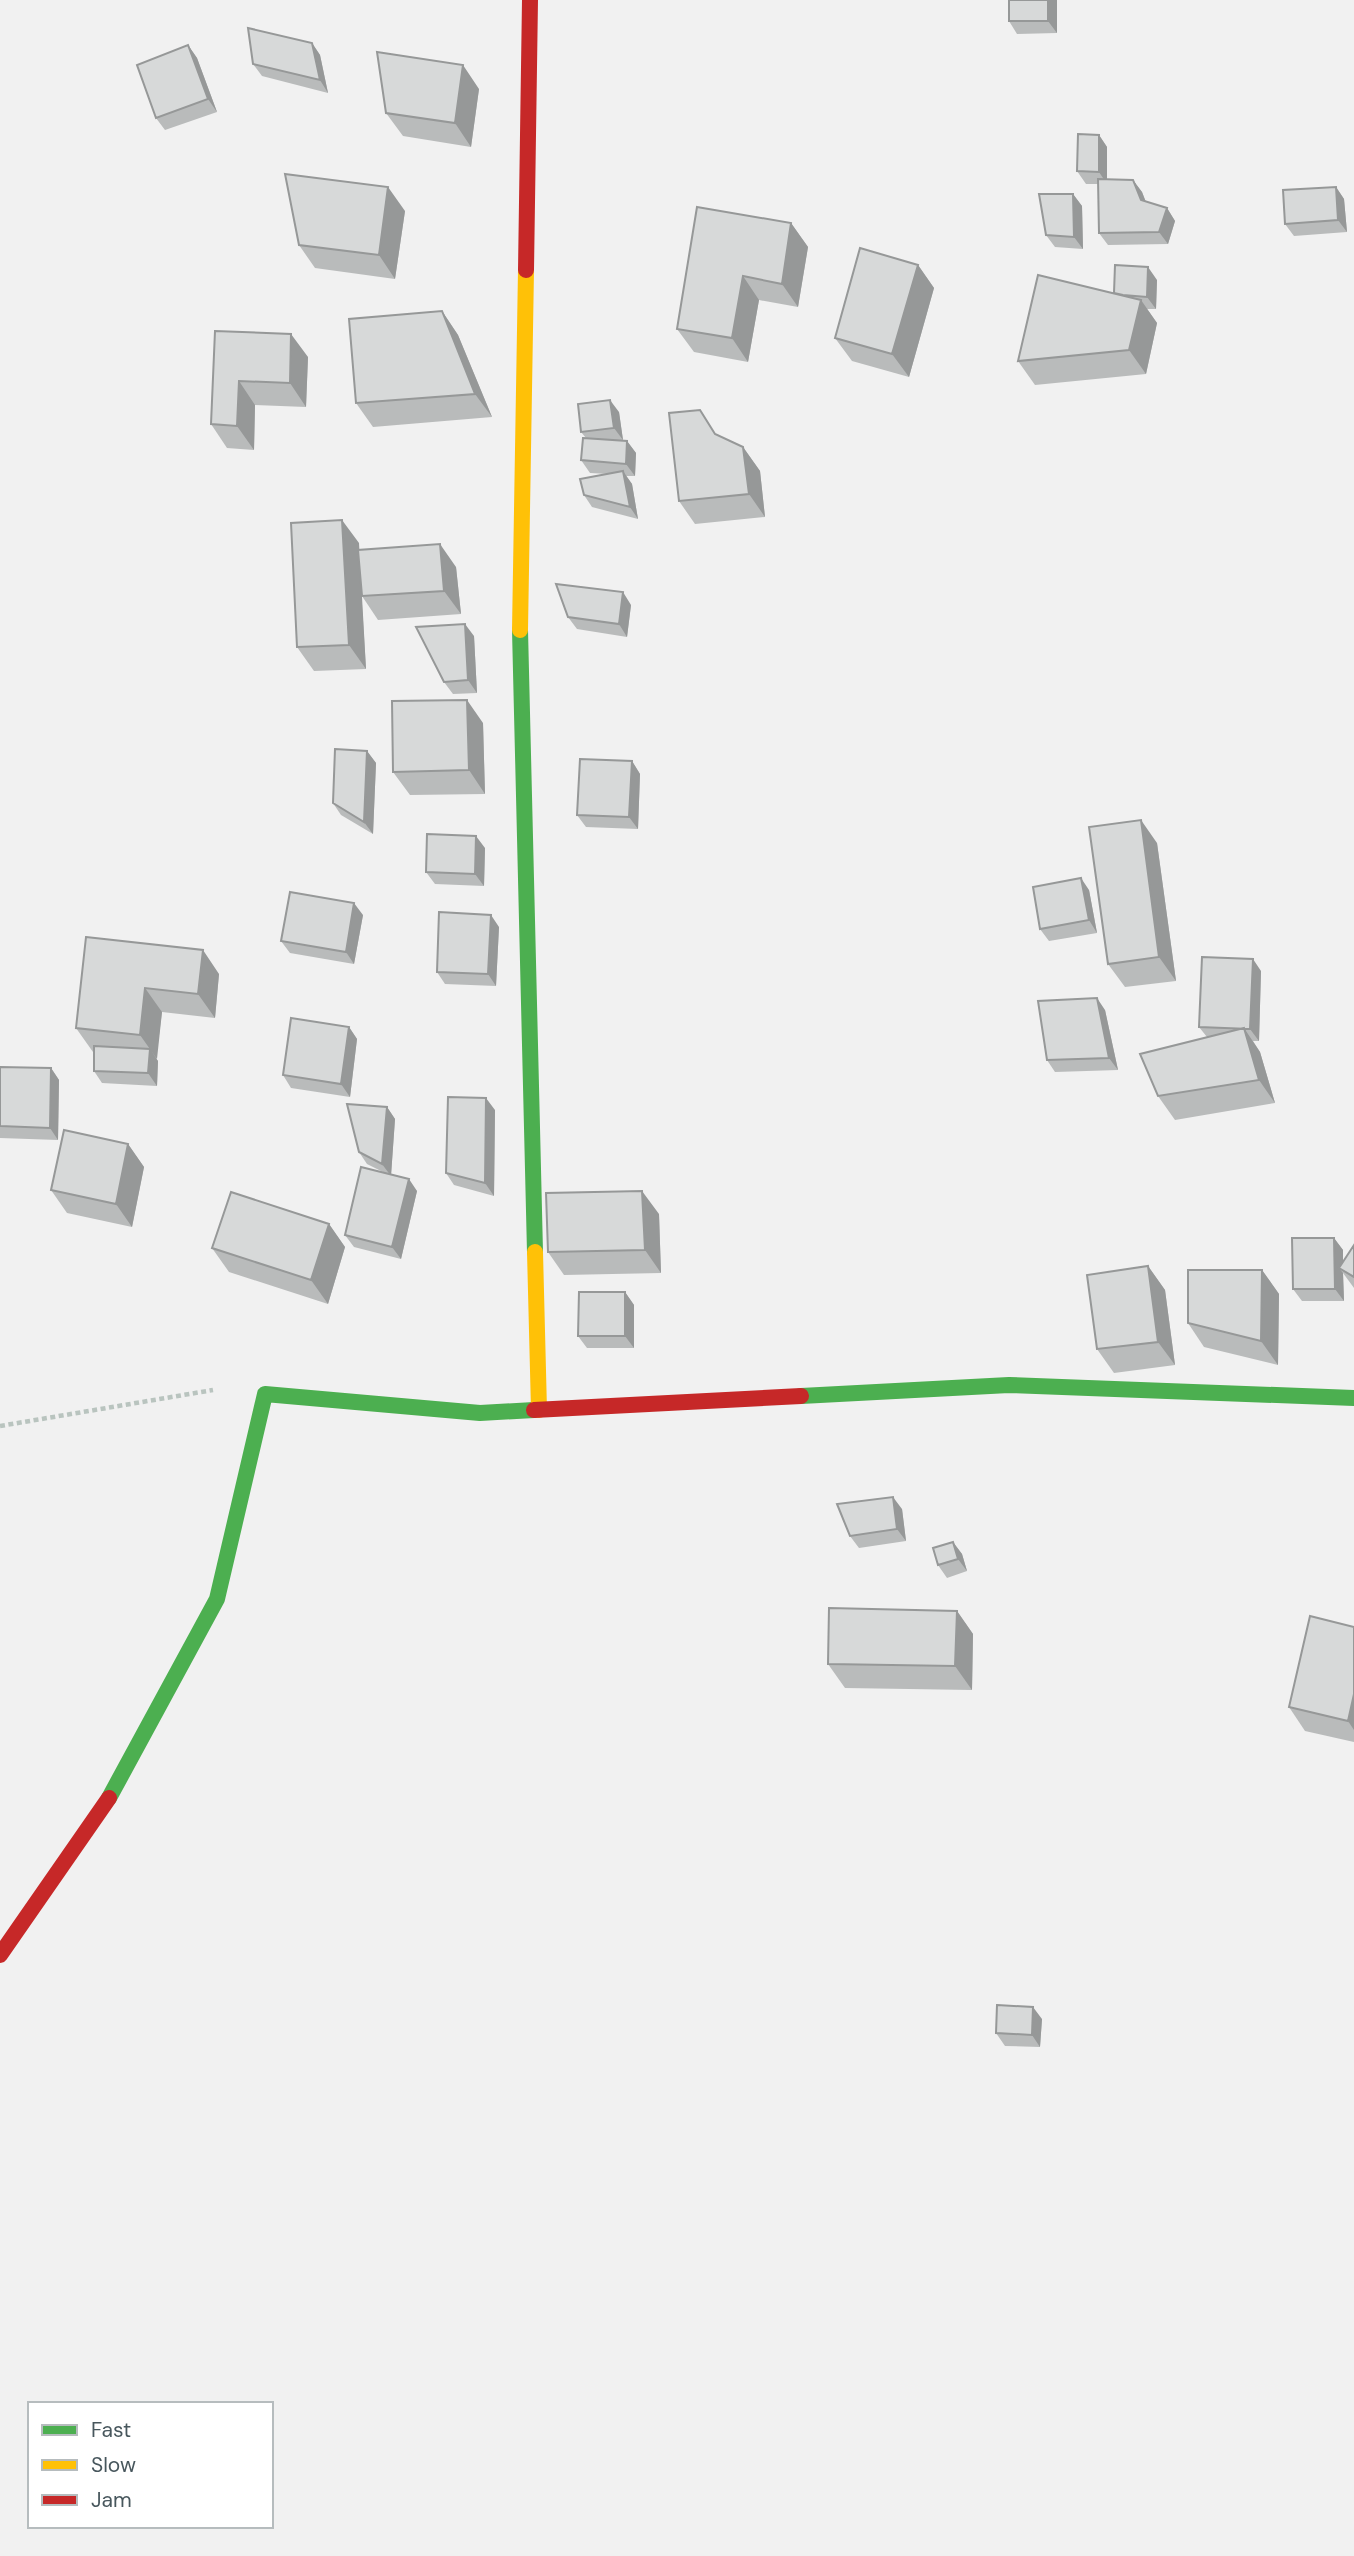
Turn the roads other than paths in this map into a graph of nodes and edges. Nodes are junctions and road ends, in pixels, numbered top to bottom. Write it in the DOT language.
graph roads {
  1 [pos="530,0"];
  2 [pos="1354,1398"];
  3 [pos="539,1410"];
  4 [pos="0,1955"];
  1 -- 3 [label="street"];
  2 -- 3 [label="street"];
  3 -- 4 [label="street"];
}
